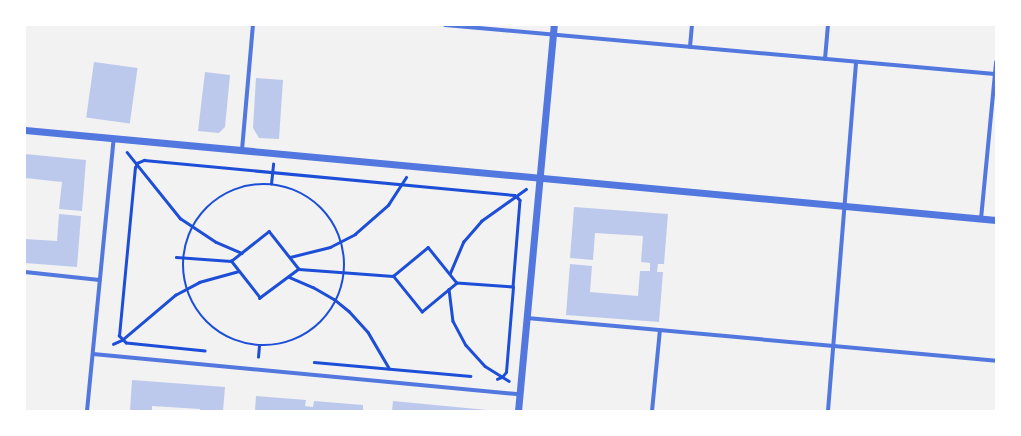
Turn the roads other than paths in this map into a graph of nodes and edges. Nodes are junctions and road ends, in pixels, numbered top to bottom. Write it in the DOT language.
graph roads {
  1 [pos="253,25"];
  2 [pos="445,25"];
  3 [pos="554,25"];
  4 [pos="692,25"];
  5 [pos="828,25"];
  6 [pos="553,35"];
  7 [pos="690,47"];
  8 [pos="825,59"];
  9 [pos="856,62"];
  10 [pos="996,62"];
  11 [pos="995,74"];
  12 [pos="25,130"];
  13 [pos="114,138"];
  14 [pos="242,150"];
  15 [pos="540,178"];
  16 [pos="845,206"];
  17 [pos="981,219"];
  18 [pos="996,220"];
  19 [pos="25,272"];
  20 [pos="100,280"];
  21 [pos="527,318"];
  22 [pos="660,330"];
  23 [pos="834,346"];
  24 [pos="93,354"];
  25 [pos="996,361"];
  26 [pos="519,394"];
  27 [pos="87,411"];
  28 [pos="518,411"];
  29 [pos="652,411"];
  30 [pos="828,411"];
  1 -- 14 [label="street"];
  2 -- 6 [label="street"];
  3 -- 6 [label="street"];
  4 -- 7 [label="street"];
  5 -- 8 [label="street"];
  6 -- 7 [label="street"];
  6 -- 15 [label="street"];
  7 -- 8 [label="street"];
  8 -- 9 [label="street"];
  9 -- 11 [label="street"];
  9 -- 16 [label="street"];
  10 -- 11 [label="street"];
  11 -- 17 [label="street"];
  12 -- 13 [label="street"];
  13 -- 14 [label="street"];
  13 -- 20 [label="street"];
  14 -- 15 [label="street"];
  15 -- 16 [label="street"];
  15 -- 21 [label="street"];
  16 -- 17 [label="street"];
  16 -- 23 [label="street"];
  17 -- 18 [label="street"];
  19 -- 20 [label="street"];
  20 -- 24 [label="street"];
  21 -- 22 [label="street"];
  21 -- 26 [label="street"];
  22 -- 23 [label="street"];
  22 -- 29 [label="street"];
  23 -- 25 [label="street"];
  23 -- 30 [label="street"];
  24 -- 26 [label="street"];
  24 -- 27 [label="street"];
  26 -- 28 [label="street"];
}
